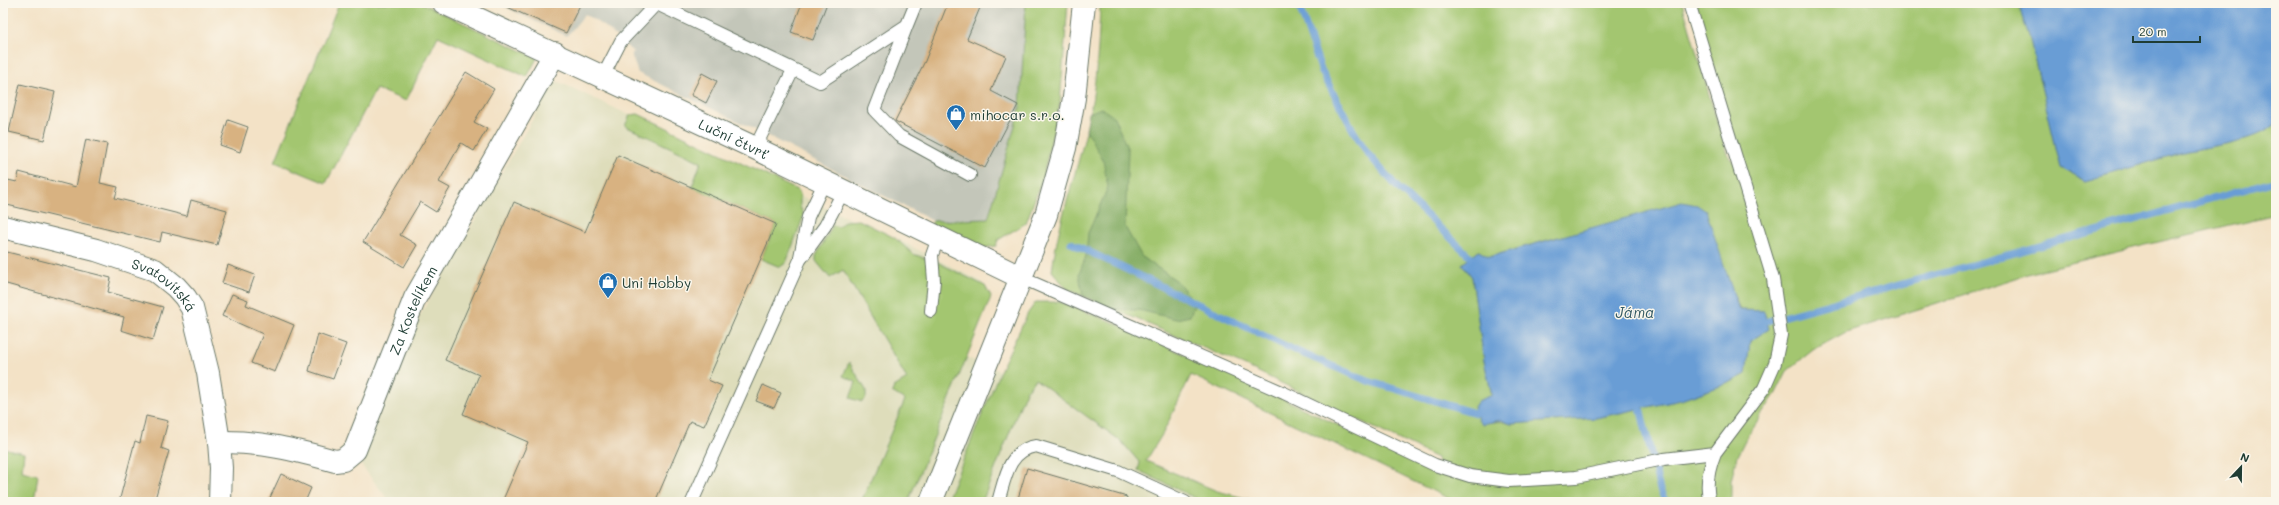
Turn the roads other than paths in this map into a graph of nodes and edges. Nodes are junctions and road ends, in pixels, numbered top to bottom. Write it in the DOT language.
graph roads {
  1 [pos="444,3"];
  2 [pos="916,3"];
  3 [pos="1084,3"];
  4 [pos="1689,3"];
  5 [pos="657,4"];
  6 [pos="907,25"];
  7 [pos="555,53"];
  8 [pos="793,70"];
  9 [pos="603,76"];
  10 [pos="754,148"];
  11 [pos="970,175"];
  12 [pos="833,187"];
  13 [pos="3,227"];
  14 [pos="938,238"];
  15 [pos="800,260"];
  16 [pos="1022,278"];
  17 [pos="931,311"];
  18 [pos="219,442"];
  19 [pos="1715,453"];
  20 [pos="220,502"];
  21 [pos="692,502"];
  22 [pos="931,502"];
  23 [pos="998,502"];
  24 [pos="1185,502"];
  25 [pos="1710,502"];
  1 -- 7 [label="street, Luční čtvrť"];
  2 -- 6 [label="lane"];
  3 -- 16 [label="street"];
  4 -- 19 [label="lane"];
  5 -- 8 [label="lane"];
  5 -- 9 [label="lane"];
  6 -- 8 [label="lane"];
  6 -- 11 [label="lane"];
  7 -- 9 [label="street, Luční čtvrť"];
  7 -- 18 [label="street, Za Kostelíkem"];
  8 -- 10 [label="lane"];
  9 -- 10 [label="street, Luční čtvrť"];
  10 -- 12 [label="street, Luční čtvrť"];
  12 -- 14 [label="street, Luční čtvrť"];
  12 -- 15 [label="lane"];
  12 -- 15 [label="lane"];
  13 -- 18 [label="street, Svatovítská"];
  14 -- 16 [label="street, Luční čtvrť"];
  14 -- 17 [label="lane"];
  15 -- 21 [label="lane"];
  16 -- 19 [label="lane"];
  16 -- 22 [label="street"];
  18 -- 20 [label="street, Svatovítská"];
  19 -- 25 [label="lane"];
  23 -- 24 [label="lane"];
}
